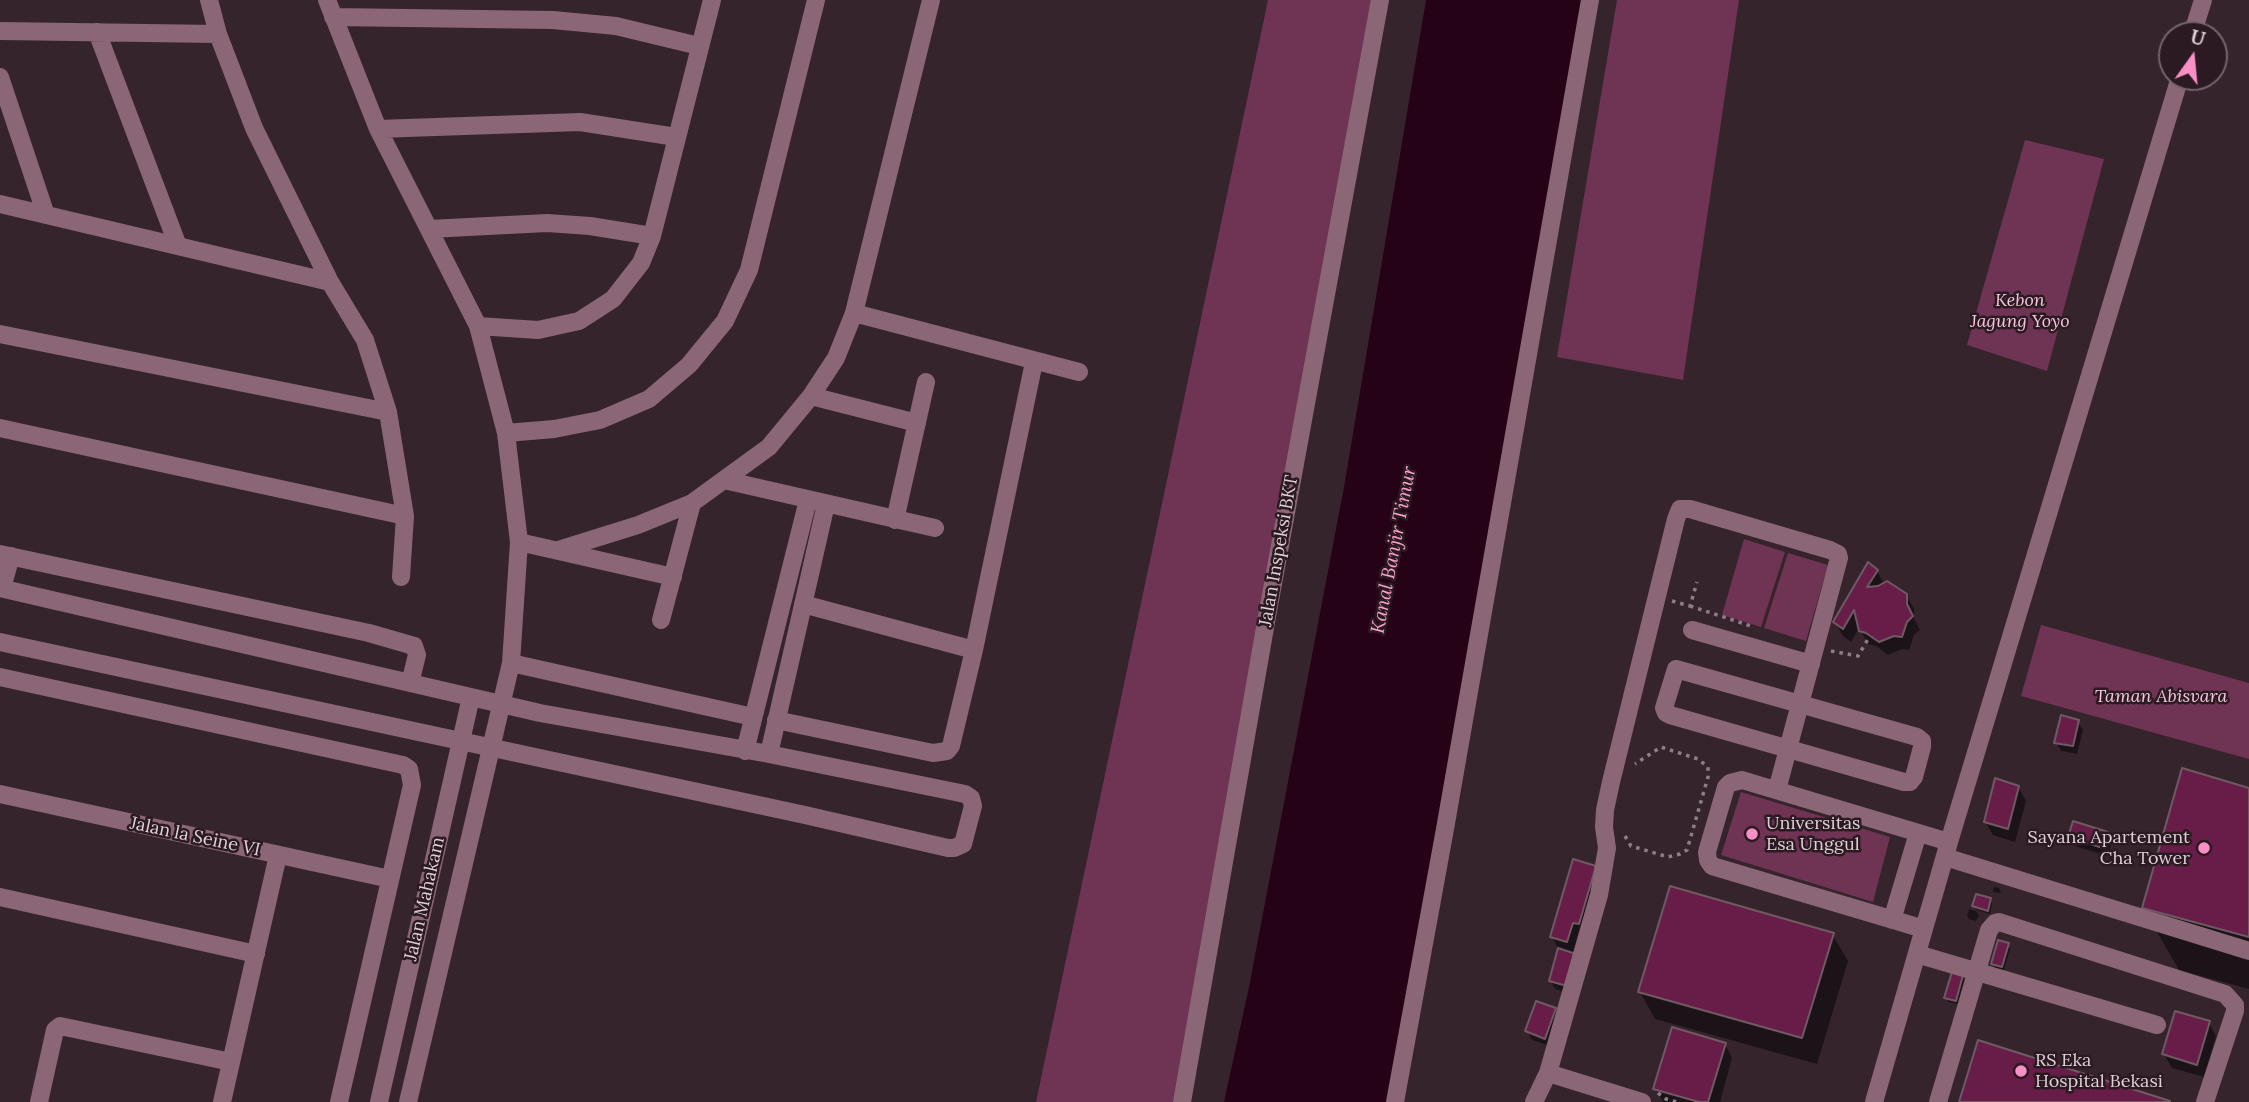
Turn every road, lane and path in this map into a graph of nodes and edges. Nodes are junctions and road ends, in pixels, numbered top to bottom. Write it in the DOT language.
graph roads {
  1 [pos="209,0"];
  2 [pos="712,0"];
  3 [pos="816,0"];
  4 [pos="1380,0"];
  5 [pos="1590,0"];
  6 [pos="2203,0"];
  7 [pos="928,1"];
  8 [pos="330,8"];
  9 [pos="2196,21"];
  10 [pos="0,31"];
  11 [pos="97,32"];
  12 [pos="218,34"];
  13 [pos="699,46"];
  14 [pos="0,77"];
  15 [pos="2176,91"];
  16 [pos="378,129"];
  17 [pos="676,137"];
  18 [pos="0,204"];
  19 [pos="46,215"];
  20 [pos="429,229"];
  21 [pos="652,236"];
  22 [pos="178,246"];
  23 [pos="330,282"];
  24 [pos="855,313"];
  25 [pos="478,327"];
  26 [pos="0,334"];
  27 [pos="1034,362"];
  28 [pos="1079,372"];
  29 [pos="926,382"];
  30 [pos="811,396"];
  31 [pos="387,412"];
  32 [pos="917,423"];
  33 [pos="0,428"];
  34 [pos="506,433"];
  35 [pos="724,480"];
  36 [pos="817,502"];
  37 [pos="692,503"];
  38 [pos="405,516"];
  39 [pos="895,520"];
  40 [pos="935,528"];
  41 [pos="519,542"];
  42 [pos="558,550"];
  43 [pos="6,555"];
  44 [pos="401,578"];
  45 [pos="673,578"];
  46 [pos="1697,582"];
  47 [pos="1,588"];
  48 [pos="1667,600"];
  49 [pos="803,604"];
  50 [pos="1690,606"];
  51 [pos="661,620"];
  52 [pos="1755,628"];
  53 [pos="1692,629"];
  54 [pos="1867,639"];
  55 [pos="0,642"];
  56 [pos="974,650"];
  57 [pos="1814,655"];
  58 [pos="511,663"];
  59 [pos="0,677"];
  60 [pos="410,683"];
  61 [pos="471,697"];
  62 [pos="502,703"];
  63 [pos="1800,704"];
  64 [pos="755,709"];
  65 [pos="778,713"];
  66 [pos="460,741"];
  67 [pos="491,747"];
  68 [pos="1788,750"];
  69 [pos="745,751"];
  70 [pos="769,754"];
  71 [pos="1635,764"];
  72 [pos="1777,790"];
  73 [pos="0,794"];
  74 [pos="1624,831"];
  75 [pos="1912,831"];
  76 [pos="1947,850"];
  77 [pos="278,855"];
  78 [pos="390,880"];
  79 [pos="0,897"];
  80 [pos="1887,918"];
  81 [pos="1924,929"];
  82 [pos="2249,951"];
  83 [pos="256,954"];
  84 [pos="1917,954"];
  85 [pos="1977,971"];
  86 [pos="2157,1025"];
  87 [pos="231,1062"];
  88 [pos="1548,1073"];
  89 [pos="409,1101"];
  90 [pos="39,1102"];
  91 [pos="222,1102"];
  92 [pos="339,1102"];
  93 [pos="379,1102"];
  94 [pos="1182,1102"];
  95 [pos="1395,1102"];
  96 [pos="1534,1102"];
  97 [pos="1642,1102"];
  98 [pos="1874,1102"];
  99 [pos="1938,1102"];
  100 [pos="2205,1102"];
  1 -- 12 [label="street"];
  2 -- 13 [label="street"];
  3 -- 34 [label="street"];
  4 -- 94 [label="street, Jalan Inspeksi BKT"];
  5 -- 95 [label="street"];
  6 -- 9 [label="street"];
  7 -- 24 [label="street"];
  8 -- 13 [label="street"];
  8 -- 16 [label="street, Jalan Mahakam"];
  10 -- 11 [label="street"];
  11 -- 12 [label="street"];
  11 -- 22 [label="street"];
  12 -- 23 [label="street"];
  13 -- 17 [label="street"];
  14 -- 19 [label="street"];
  15 -- 76 [label="street"];
  16 -- 17 [label="street"];
  16 -- 20 [label="street, Jalan Mahakam"];
  17 -- 21 [label="street"];
  18 -- 19 [label="street"];
  19 -- 22 [label="street"];
  20 -- 21 [label="street"];
  20 -- 25 [label="street, Jalan Mahakam"];
  21 -- 25 [label="street"];
  22 -- 23 [label="street"];
  23 -- 31 [label="street"];
  24 -- 27 [label="street"];
  24 -- 30 [label="street"];
  25 -- 34 [label="street, Jalan Mahakam"];
  26 -- 31 [label="street"];
  27 -- 28 [label="street"];
  27 -- 56 [label="street"];
  29 -- 32 [label="street"];
  30 -- 32 [label="street"];
  30 -- 35 [label="street"];
  31 -- 38 [label="street"];
  32 -- 39 [label="street"];
  33 -- 38 [label="street"];
  34 -- 41 [label="street, Jalan Mahakam"];
  35 -- 36 [label="street"];
  35 -- 37 [label="street"];
  36 -- 39 [label="street"];
  36 -- 49 [label="street"];
  36 -- 64 [label="street"];
  37 -- 42 [label="street"];
  37 -- 45 [label="street"];
  38 -- 44 [label="street"];
  39 -- 40 [label="street"];
  41 -- 42 [label="street"];
  41 -- 58 [label="street, Jalan Mahakam"];
  42 -- 45 [label="street"];
  43 -- 47 [label="street"];
  43 -- 60 [label="street"];
  45 -- 51 [label="street"];
  46 -- 50 [label="path"];
  47 -- 60 [label="street"];
  48 -- 50 [label="path"];
  49 -- 56 [label="street"];
  49 -- 65 [label="street"];
  50 -- 52 [label="path"];
  53 -- 57 [label="street"];
  54 -- 57 [label="path"];
  55 -- 66 [label="street"];
  56 -- 65 [label="street"];
  57 -- 63 [label="street"];
  57 -- 88 [label="street"];
  58 -- 62 [label="street, Jalan Mahakam"];
  58 -- 64 [label="street"];
  59 -- 78 [label="street"];
  60 -- 61 [label="street"];
  61 -- 62 [label="street"];
  61 -- 66 [label="street, Jalan Mahakam"];
  62 -- 67 [label="street, Jalan Mahakam"];
  62 -- 69 [label="street"];
  63 -- 68 [label="street"];
  63 -- 68 [label="street"];
  63 -- 68 [label="street"];
  64 -- 65 [label="street"];
  64 -- 69 [label="street"];
  65 -- 70 [label="street"];
  66 -- 67 [label="street"];
  66 -- 93 [label="street, Jalan Mahakam"];
  67 -- 70 [label="street"];
  67 -- 89 [label="street, Jalan Mahakam"];
  68 -- 72 [label="street"];
  69 -- 70 [label="street"];
  71 -- 74 [label="path"];
  72 -- 75 [label="street"];
  72 -- 80 [label="street"];
  73 -- 77 [label="street, Jalan la Seine VI"];
  75 -- 76 [label="street"];
  75 -- 80 [label="street"];
  76 -- 81 [label="street"];
  76 -- 82 [label="street"];
  77 -- 78 [label="street, Jalan la Seine VI"];
  77 -- 83 [label="street"];
  78 -- 92 [label="street"];
  79 -- 83 [label="street"];
  80 -- 81 [label="street"];
  81 -- 84 [label="street"];
  83 -- 87 [label="street"];
  84 -- 85 [label="street"];
  84 -- 98 [label="street"];
  85 -- 86 [label="street"];
  85 -- 99 [label="street"];
  85 -- 100 [label="street"];
  87 -- 90 [label="street"];
  87 -- 91 [label="street"];
  88 -- 96 [label="street"];
  88 -- 97 [label="street"];
}
